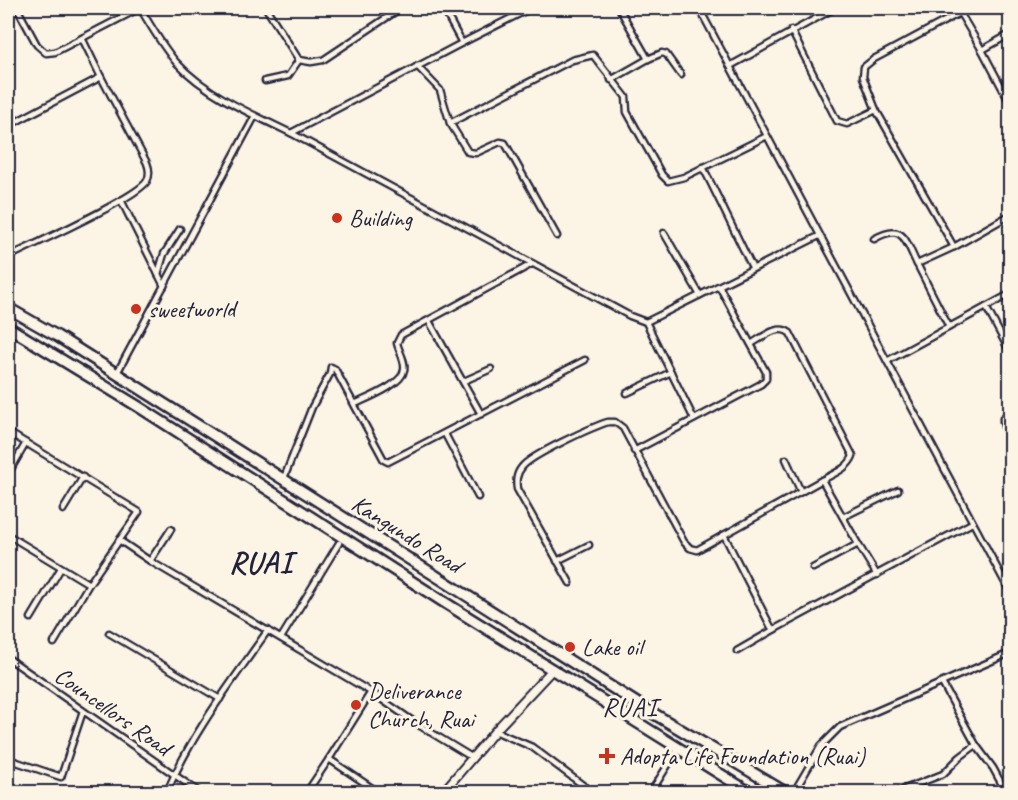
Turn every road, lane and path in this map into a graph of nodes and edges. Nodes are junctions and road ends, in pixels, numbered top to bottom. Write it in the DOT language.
graph roads {
  1 [pos="17,8"];
  2 [pos="140,8"];
  3 [pos="266,8"];
  4 [pos="401,8"];
  5 [pos="443,8"];
  6 [pos="531,8"];
  7 [pos="619,8"];
  8 [pos="699,8"];
  9 [pos="834,8"];
  10 [pos="969,8"];
  11 [pos="1007,8"];
  12 [pos="960,13"];
  13 [pos="1011,15"];
  14 [pos="791,30"];
  15 [pos="1011,34"];
  16 [pos="82,38"];
  17 [pos="462,43"];
  18 [pos="982,50"];
  19 [pos="648,59"];
  20 [pos="299,60"];
  21 [pos="417,66"];
  22 [pos="730,66"];
  23 [pos="681,75"];
  24 [pos="101,77"];
  25 [pos="612,80"];
  26 [pos="265,81"];
  27 [pos="1011,103"];
  28 [pos="876,110"];
  29 [pos="255,116"];
  30 [pos="450,123"];
  31 [pos="8,126"];
  32 [pos="291,133"];
  33 [pos="767,136"];
  34 [pos="703,167"];
  35 [pos="121,200"];
  36 [pos="1011,215"];
  37 [pos="180,229"];
  38 [pos="663,233"];
  39 [pos="556,236"];
  40 [pos="819,236"];
  41 [pos="874,240"];
  42 [pos="954,247"];
  43 [pos="8,257"];
  44 [pos="532,264"];
  45 [pos="917,264"];
  46 [pos="753,267"];
  47 [pos="158,274"];
  48 [pos="164,286"];
  49 [pos="719,286"];
  50 [pos="1011,294"];
  51 [pos="700,295"];
  52 [pos="986,307"];
  53 [pos="8,308"];
  54 [pos="429,321"];
  55 [pos="646,322"];
  56 [pos="8,327"];
  57 [pos="949,327"];
  58 [pos="751,344"];
  59 [pos="1011,352"];
  60 [pos="585,360"];
  61 [pos="887,360"];
  62 [pos="491,369"];
  63 [pos="671,372"];
  64 [pos="117,373"];
  65 [pos="464,381"];
  66 [pos="627,393"];
  67 [pos="355,404"];
  68 [pos="1011,412"];
  69 [pos="481,414"];
  70 [pos="694,419"];
  71 [pos="8,432"];
  72 [pos="445,434"];
  73 [pos="26,444"];
  74 [pos="1011,446"];
  75 [pos="634,451"];
  76 [pos="786,459"];
  77 [pos="8,474"];
  78 [pos="82,477"];
  79 [pos="283,479"];
  80 [pos="822,480"];
  81 [pos="898,490"];
  82 [pos="801,492"];
  83 [pos="478,497"];
  84 [pos="63,510"];
  85 [pos="843,517"];
  86 [pos="972,523"];
  87 [pos="171,529"];
  88 [pos="8,535"];
  89 [pos="724,535"];
  90 [pos="119,540"];
  91 [pos="339,543"];
  92 [pos="858,544"];
  93 [pos="589,545"];
  94 [pos="150,561"];
  95 [pos="557,561"];
  96 [pos="61,568"];
  97 [pos="813,568"];
  98 [pos="877,575"];
  99 [pos="570,583"];
  100 [pos="89,584"];
  101 [pos="1011,592"];
  102 [pos="31,618"];
  103 [pos="775,629"];
  104 [pos="268,630"];
  105 [pos="109,633"];
  106 [pos="281,638"];
  107 [pos="54,643"];
  108 [pos="736,651"];
  109 [pos="1011,653"];
  110 [pos="8,658"];
  111 [pos="553,669"];
  112 [pos="942,683"];
  113 [pos="371,692"];
  114 [pos="220,699"];
  115 [pos="83,711"];
  116 [pos="495,731"];
  117 [pos="976,745"];
  118 [pos="679,747"];
  119 [pos="473,758"];
  120 [pos="8,759"];
  121 [pos="329,759"];
  122 [pos="174,775"];
  123 [pos="762,778"];
  124 [pos="449,784"];
  125 [pos="167,792"];
  126 [pos="199,792"];
  127 [pos="307,792"];
  128 [pos="378,792"];
  129 [pos="443,792"];
  130 [pos="461,792"];
  131 [pos="592,792"];
  132 [pos="651,792"];
  133 [pos="749,792"];
  134 [pos="785,792"];
  135 [pos="794,792"];
  136 [pos="897,792"];
  137 [pos="1006,792"];
  1 -- 16 [label="street"];
  2 -- 16 [label="street"];
  2 -- 29 [label="street"];
  3 -- 20 [label="street"];
  4 -- 20 [label="street"];
  5 -- 17 [label="street"];
  6 -- 17 [label="street"];
  7 -- 19 [label="street"];
  8 -- 22 [label="street"];
  9 -- 14 [label="street"];
  10 -- 12 [label="street"];
  11 -- 13 [label="street"];
  12 -- 18 [label="street"];
  12 -- 28 [label="street"];
  14 -- 22 [label="street"];
  14 -- 28 [label="street"];
  15 -- 18 [label="street"];
  16 -- 24 [label="street"];
  17 -- 21 [label="street"];
  18 -- 27 [label="street"];
  19 -- 23 [label="street"];
  19 -- 25 [label="street"];
  20 -- 26 [label="street"];
  21 -- 30 [label="street"];
  21 -- 32 [label="street"];
  22 -- 33 [label="street"];
  24 -- 31 [label="street"];
  24 -- 35 [label="street"];
  25 -- 30 [label="street"];
  25 -- 34 [label="street"];
  28 -- 42 [label="street"];
  29 -- 32 [label="street"];
  29 -- 48 [label="street"];
  30 -- 39 [label="street"];
  32 -- 44 [label="street"];
  33 -- 34 [label="street"];
  33 -- 40 [label="street"];
  34 -- 46 [label="street"];
  35 -- 43 [label="street"];
  35 -- 47 [label="street"];
  36 -- 42 [label="street"];
  37 -- 47 [label="street"];
  38 -- 51 [label="street"];
  40 -- 46 [label="street"];
  40 -- 61 [label="street"];
  41 -- 45 [label="street"];
  42 -- 45 [label="street"];
  44 -- 54 [label="street"];
  44 -- 55 [label="street"];
  45 -- 57 [label="street"];
  46 -- 49 [label="street"];
  47 -- 48 [label="street"];
  48 -- 64 [label="street"];
  49 -- 51 [label="street"];
  49 -- 58 [label="street"];
  50 -- 52 [label="street"];
  51 -- 55 [label="street"];
  52 -- 57 [label="street"];
  52 -- 59 [label="street"];
  53 -- 64 [label="highway, Kangundo Road"];
  54 -- 65 [label="street"];
  54 -- 67 [label="street"];
  55 -- 63 [label="street"];
  56 -- 111 [label="highway, Kangundo Road"];
  57 -- 61 [label="street"];
  58 -- 70 [label="street"];
  58 -- 80 [label="street"];
  60 -- 69 [label="street"];
  61 -- 86 [label="street"];
  62 -- 65 [label="street"];
  63 -- 66 [label="street"];
  63 -- 70 [label="street"];
  64 -- 79 [label="highway, Kangundo Road"];
  65 -- 69 [label="street"];
  67 -- 72 [label="street"];
  67 -- 79 [label="street"];
  68 -- 74 [label="street"];
  69 -- 72 [label="street"];
  70 -- 75 [label="street"];
  71 -- 73 [label="street"];
  72 -- 83 [label="street"];
  73 -- 77 [label="street"];
  73 -- 78 [label="street"];
  75 -- 89 [label="street"];
  75 -- 95 [label="street"];
  76 -- 82 [label="street"];
  78 -- 84 [label="street"];
  78 -- 90 [label="street"];
  79 -- 123 [label="highway, Kangundo Road"];
  80 -- 82 [label="street"];
  80 -- 85 [label="street"];
  81 -- 85 [label="street"];
  82 -- 89 [label="street"];
  85 -- 92 [label="street"];
  86 -- 98 [label="street"];
  86 -- 101 [label="street"];
  87 -- 94 [label="street"];
  88 -- 96 [label="street"];
  89 -- 103 [label="street"];
  90 -- 94 [label="street"];
  90 -- 100 [label="street"];
  91 -- 106 [label="street"];
  92 -- 97 [label="street"];
  92 -- 98 [label="street"];
  93 -- 95 [label="street"];
  94 -- 104 [label="street"];
  95 -- 99 [label="street"];
  96 -- 100 [label="street"];
  96 -- 102 [label="street"];
  98 -- 103 [label="street"];
  100 -- 107 [label="street"];
  103 -- 108 [label="street"];
  104 -- 106 [label="street"];
  104 -- 114 [label="street"];
  105 -- 114 [label="street"];
  106 -- 113 [label="street"];
  109 -- 112 [label="street"];
  110 -- 115 [label="street, Councellors Road"];
  111 -- 116 [label="street"];
  111 -- 118 [label="highway, Kangundo Road"];
  112 -- 117 [label="street"];
  112 -- 135 [label="street"];
  113 -- 119 [label="street"];
  113 -- 121 [label="street"];
  114 -- 122 [label="street"];
  115 -- 120 [label="street"];
  115 -- 122 [label="street, Councellors Road"];
  116 -- 119 [label="street"];
  116 -- 131 [label="street"];
  117 -- 136 [label="street"];
  117 -- 137 [label="street"];
  118 -- 132 [label="street"];
  118 -- 133 [label="highway, Kangundo Road"];
  119 -- 124 [label="street"];
  121 -- 127 [label="street"];
  121 -- 128 [label="street"];
  122 -- 125 [label="street"];
  122 -- 126 [label="street, Councellors Road"];
  123 -- 133 [label="highway"];
  123 -- 134 [label="highway, Kangundo Road"];
  124 -- 129 [label="street"];
  124 -- 130 [label="street"];
}
